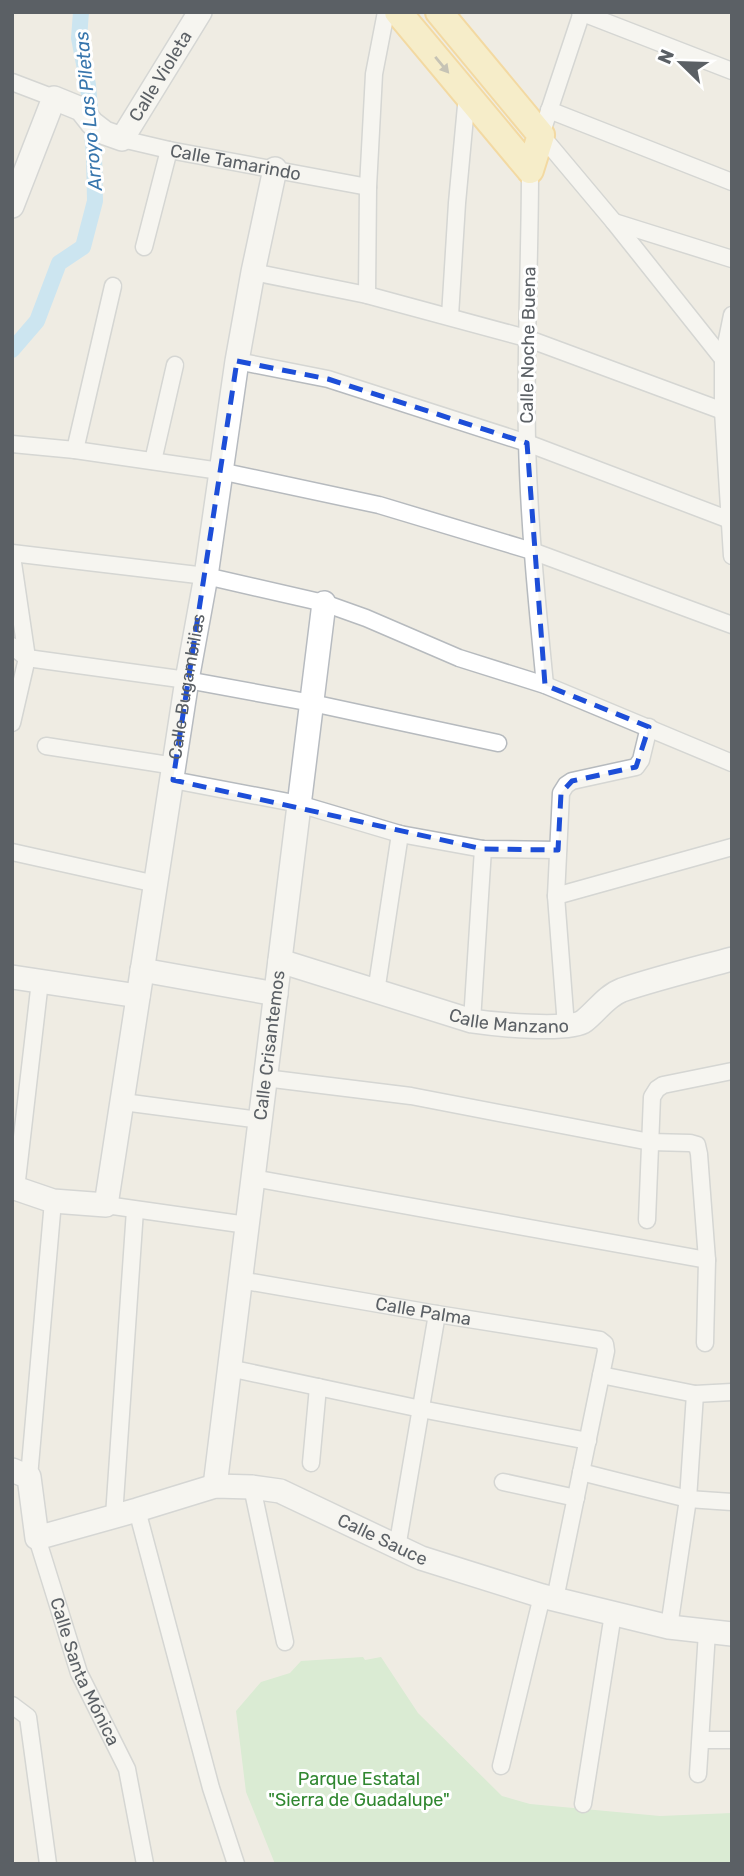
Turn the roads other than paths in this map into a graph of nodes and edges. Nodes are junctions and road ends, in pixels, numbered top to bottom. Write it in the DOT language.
graph roads {
  1 [pos="200,12"];
  2 [pos="386,12"];
  3 [pos="398,12"];
  4 [pos="439,12"];
  5 [pos="581,12"];
  6 [pos="732,71"];
  7 [pos="12,82"];
  8 [pos="467,95"];
  9 [pos="54,98"];
  10 [pos="549,110"];
  11 [pos="541,135"];
  12 [pos="113,136"];
  13 [pos="169,150"];
  14 [pos="275,169"];
  15 [pos="530,170"];
  16 [pos="732,182"];
  17 [pos="368,187"];
  18 [pos="13,199"];
  19 [pos="614,222"];
  20 [pos="145,247"];
  21 [pos="732,260"];
  22 [pos="253,272"];
  23 [pos="113,286"];
  24 [pos="367,295"];
  25 [pos="732,315"];
  26 [pos="450,316"];
  27 [pos="526,338"];
  28 [pos="723,359"];
  29 [pos="237,361"];
  30 [pos="175,365"];
  31 [pos="723,411"];
  32 [pos="527,443"];
  33 [pos="12,444"];
  34 [pos="75,450"];
  35 [pos="153,461"];
  36 [pos="220,471"];
  37 [pos="730,520"];
  38 [pos="532,551"];
  39 [pos="12,555"];
  40 [pos="732,556"];
  41 [pos="206,576"];
  42 [pos="324,603"];
  43 [pos="732,625"];
  44 [pos="12,646"];
  45 [pos="27,658"];
  46 [pos="187,680"];
  47 [pos="545,685"];
  48 [pos="312,704"];
  49 [pos="12,723"];
  50 [pos="649,727"];
  51 [pos="498,743"];
  52 [pos="46,746"];
  53 [pos="732,763"];
  54 [pos="174,773"];
  55 [pos="299,804"];
  56 [pos="400,834"];
  57 [pos="732,847"];
  58 [pos="483,849"];
  59 [pos="558,850"];
  60 [pos="12,852"];
  61 [pos="156,884"];
  62 [pos="556,896"];
  63 [pos="732,959"];
  64 [pos="280,961"];
  65 [pos="142,970"];
  66 [pos="12,977"];
  67 [pos="40,981"];
  68 [pos="376,992"];
  69 [pos="276,994"];
  70 [pos="138,996"];
  71 [pos="472,1021"];
  72 [pos="566,1026"];
  73 [pos="732,1071"];
  74 [pos="265,1078"];
  75 [pos="123,1102"];
  76 [pos="260,1120"];
  77 [pos="650,1142"];
  78 [pos="253,1178"];
  79 [pos="14,1188"];
  80 [pos="53,1201"];
  81 [pos="106,1205"];
  82 [pos="135,1210"];
  83 [pos="647,1220"];
  84 [pos="247,1225"];
  85 [pos="707,1260"];
  86 [pos="240,1279"];
  87 [pos="437,1314"];
  88 [pos="705,1343"];
  89 [pos="229,1368"];
  90 [pos="601,1375"];
  91 [pos="318,1387"];
  92 [pos="732,1392"];
  93 [pos="695,1394"];
  94 [pos="421,1409"];
  95 [pos="588,1441"];
  96 [pos="312,1463"];
  97 [pos="581,1472"];
  98 [pos="21,1474"];
  99 [pos="503,1482"];
  100 [pos="215,1486"];
  101 [pos="252,1487"];
  102 [pos="576,1498"];
  103 [pos="688,1499"];
  104 [pos="732,1502"];
  105 [pos="137,1510"];
  106 [pos="114,1516"];
  107 [pos="37,1538"];
  108 [pos="397,1548"];
  109 [pos="549,1598"];
  110 [pos="613,1614"];
  111 [pos="669,1628"];
  112 [pos="707,1632"];
  113 [pos="732,1634"];
  114 [pos="285,1642"];
  115 [pos="12,1705"];
  116 [pos="701,1740"];
  117 [pos="732,1740"];
  118 [pos="501,1766"];
  119 [pos="698,1774"];
  120 [pos="583,1804"];
  121 [pos="48,1864"];
  122 [pos="145,1864"];
  123 [pos="236,1864"];
  1 -- 12 [label="street, Calle Violeta"];
  2 -- 17 [label="street"];
  3 -- 8 [label="main road, one-way"];
  4 -- 11 [label="main road"];
  5 -- 6 [label="street"];
  5 -- 10 [label="street, Calle Noche Buena"];
  7 -- 9 [label="street"];
  8 -- 15 [label="main road"];
  8 -- 26 [label="street"];
  9 -- 12 [label="street"];
  9 -- 18 [label="street"];
  10 -- 11 [label="street, Calle Noche Buena"];
  10 -- 16 [label="street"];
  11 -- 15 [label="main road, Calle Noche Buena"];
  11 -- 19 [label="street"];
  12 -- 13 [label="street, Calle Tamarindo"];
  13 -- 14 [label="street, Calle Tamarindo"];
  13 -- 20 [label="street"];
  14 -- 17 [label="street, Calle Tamarindo"];
  14 -- 22 [label="street, Calle Bugambilias"];
  15 -- 27 [label="street, Calle Noche Buena"];
  17 -- 24 [label="street"];
  19 -- 21 [label="street"];
  19 -- 28 [label="street"];
  22 -- 24 [label="street"];
  22 -- 29 [label="street, Calle Bugambilias"];
  23 -- 34 [label="street"];
  24 -- 26 [label="street"];
  25 -- 28 [label="street"];
  26 -- 27 [label="street"];
  27 -- 31 [label="street"];
  27 -- 32 [label="street, Calle Noche Buena"];
  28 -- 31 [label="street"];
  29 -- 32 [label="street"];
  29 -- 36 [label="street, Calle Bugambilias"];
  30 -- 35 [label="street"];
  31 -- 37 [label="street"];
  32 -- 37 [label="street"];
  32 -- 38 [label="street, Calle Noche Buena"];
  33 -- 34 [label="street"];
  34 -- 35 [label="street"];
  35 -- 36 [label="street"];
  36 -- 38 [label="street"];
  36 -- 41 [label="street, Calle Bugambilias"];
  37 -- 40 [label="street"];
  38 -- 43 [label="street"];
  38 -- 47 [label="street, Calle Noche Buena"];
  39 -- 41 [label="street"];
  39 -- 45 [label="street"];
  41 -- 42 [label="street"];
  41 -- 46 [label="street, Calle Bugambilias"];
  42 -- 47 [label="street"];
  42 -- 48 [label="street, Calle Crisantemos"];
  44 -- 45 [label="street"];
  45 -- 46 [label="street"];
  45 -- 49 [label="street"];
  46 -- 48 [label="street"];
  46 -- 54 [label="street, Calle Bugambilias"];
  47 -- 50 [label="street"];
  48 -- 51 [label="street"];
  48 -- 55 [label="street, Calle Crisantemos"];
  50 -- 53 [label="street"];
  50 -- 59 [label="street"];
  52 -- 54 [label="street"];
  54 -- 55 [label="street"];
  54 -- 61 [label="street, Calle Bugambilias"];
  55 -- 56 [label="street"];
  55 -- 64 [label="street, Calle Crisantemos"];
  56 -- 58 [label="street"];
  56 -- 68 [label="street"];
  57 -- 62 [label="street"];
  58 -- 59 [label="street"];
  58 -- 71 [label="street"];
  59 -- 62 [label="street"];
  60 -- 61 [label="street"];
  61 -- 65 [label="street, Calle Bugambilias"];
  62 -- 72 [label="street"];
  63 -- 72 [label="street, Calle Manzano"];
  64 -- 68 [label="street, Calle Manzano"];
  64 -- 69 [label="street, Calle Crisantemos"];
  65 -- 69 [label="street"];
  65 -- 70 [label="street, Calle Bugambilias"];
  66 -- 67 [label="street"];
  67 -- 70 [label="street"];
  67 -- 79 [label="street"];
  68 -- 71 [label="street, Calle Manzano"];
  69 -- 74 [label="street, Calle Crisantemos"];
  70 -- 75 [label="street, Calle Bugambilias"];
  71 -- 72 [label="street, Calle Manzano"];
  73 -- 77 [label="street"];
  74 -- 76 [label="street, Calle Crisantemos"];
  74 -- 77 [label="street"];
  75 -- 76 [label="street"];
  75 -- 81 [label="street, Calle Bugambilias"];
  76 -- 78 [label="street, Calle Crisantemos"];
  77 -- 83 [label="street"];
  77 -- 85 [label="street"];
  78 -- 84 [label="street, Calle Crisantemos"];
  78 -- 85 [label="street"];
  79 -- 80 [label="street"];
  80 -- 81 [label="street"];
  80 -- 98 [label="street"];
  81 -- 82 [label="street"];
  82 -- 84 [label="street"];
  82 -- 106 [label="street"];
  84 -- 86 [label="street, Calle Crisantemos"];
  85 -- 88 [label="street"];
  86 -- 87 [label="street, Calle Palma"];
  86 -- 89 [label="street, Calle Crisantemos"];
  87 -- 90 [label="street, Calle Palma"];
  87 -- 94 [label="street"];
  89 -- 91 [label="street"];
  89 -- 100 [label="street, Calle Crisantemos"];
  90 -- 93 [label="street"];
  90 -- 95 [label="street"];
  91 -- 94 [label="street"];
  91 -- 96 [label="street"];
  92 -- 93 [label="street"];
  93 -- 103 [label="street"];
  94 -- 95 [label="street"];
  94 -- 108 [label="street"];
  95 -- 97 [label="street"];
  97 -- 102 [label="street"];
  97 -- 103 [label="street"];
  98 -- 107 [label="street, Calle Santa Mónica"];
  99 -- 102 [label="street"];
  100 -- 101 [label="street, Calle Sauce"];
  100 -- 105 [label="street, Calle Sauce"];
  101 -- 108 [label="street, Calle Sauce"];
  101 -- 114 [label="street"];
  102 -- 109 [label="street"];
  103 -- 104 [label="street"];
  103 -- 111 [label="street"];
  105 -- 106 [label="street, Calle Sauce"];
  105 -- 123 [label="street"];
  106 -- 107 [label="street, Calle Sauce"];
  107 -- 122 [label="street, Calle Santa Mónica"];
  108 -- 109 [label="street, Calle Sauce"];
  109 -- 110 [label="street, Calle Sauce"];
  109 -- 118 [label="street"];
  110 -- 111 [label="street, Calle Sauce"];
  110 -- 120 [label="street"];
  111 -- 112 [label="street, Calle Sauce"];
  112 -- 113 [label="street, Calle Sauce"];
  112 -- 116 [label="street"];
  115 -- 121 [label="street"];
  116 -- 117 [label="street"];
  116 -- 119 [label="street"];
}
